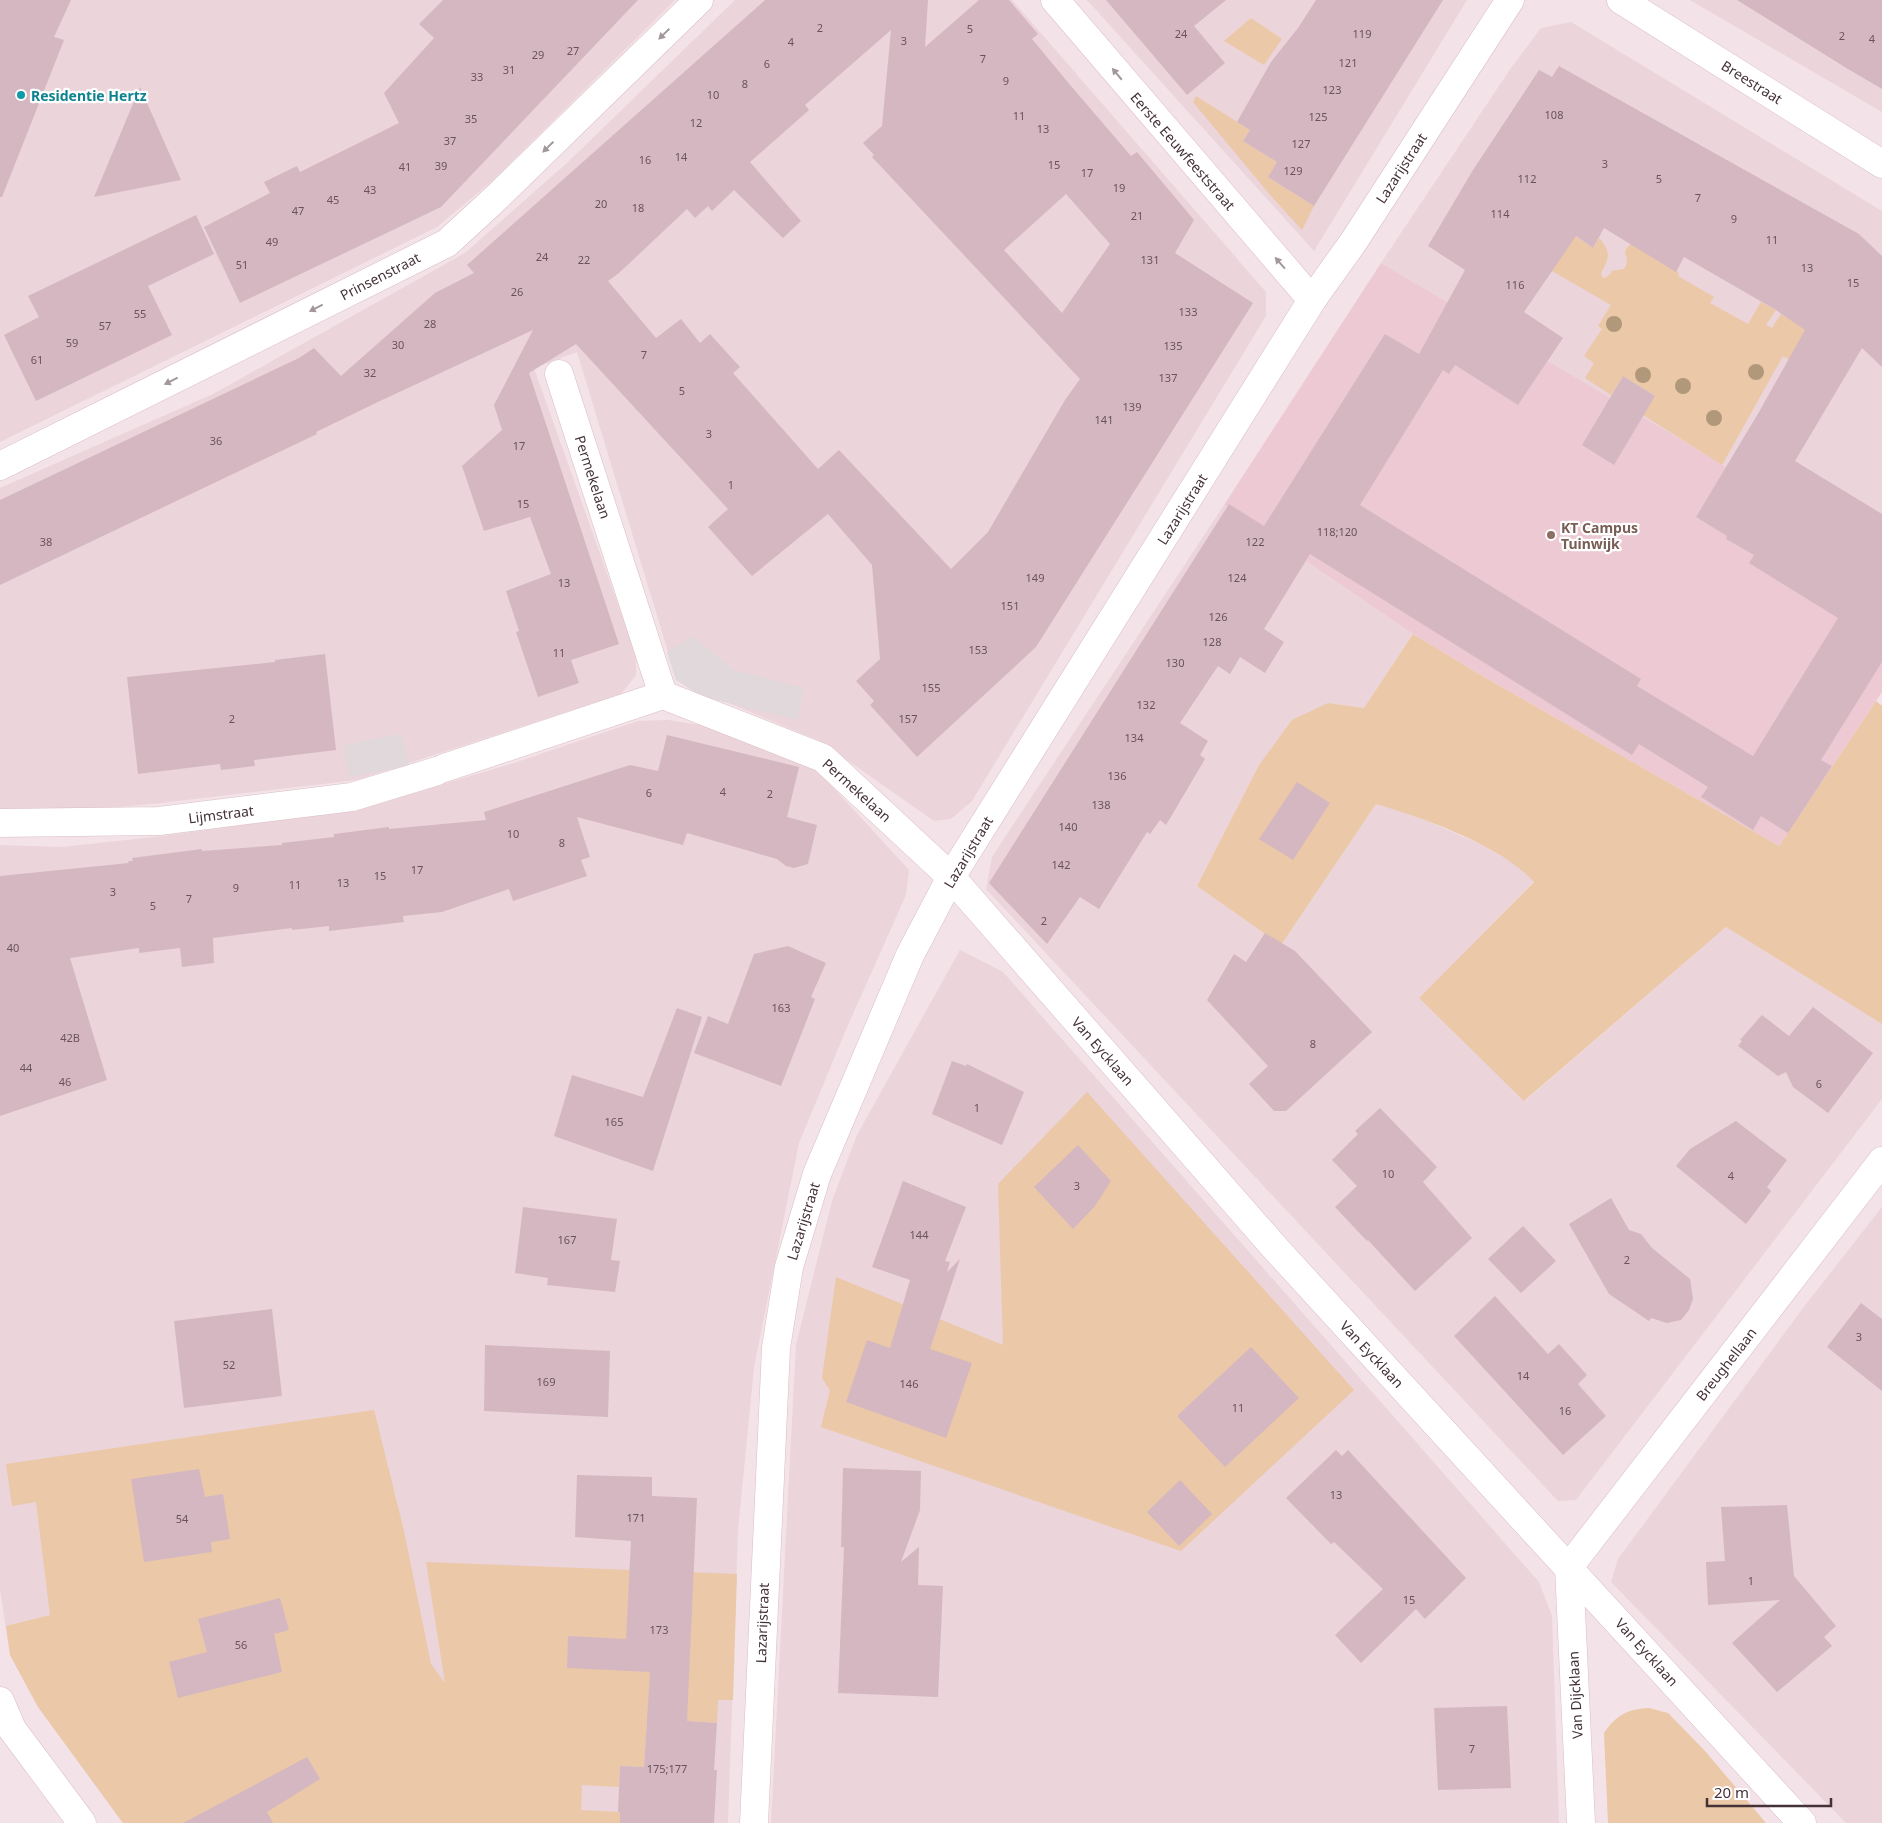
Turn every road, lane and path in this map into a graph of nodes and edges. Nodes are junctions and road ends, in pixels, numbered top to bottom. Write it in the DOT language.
graph roads {
  1 [pos="699,0"];
  2 [pos="1055,0"];
  3 [pos="1510,0"];
  4 [pos="1621,0"];
  5 [pos="1882,164"];
  6 [pos="1312,300"];
  7 [pos="559,374"];
  8 [pos="0,466"];
  9 [pos="663,695"];
  10 [pos="0,823"];
  11 [pos="951,878"];
  12 [pos="1882,1161"];
  13 [pos="1569,1568"];
  14 [pos="0,1701"];
  15 [pos="82,1823"];
  16 [pos="754,1823"];
  17 [pos="1581,1823"];
  18 [pos="1802,1823"];
  1 -- 8 [label="street, Prinsenstraat, one-way"];
  6 -- 2 [label="street, Eerste Eeuwfeeststraat, one-way"];
  3 -- 6 [label="street, Lazarijstraat"];
  4 -- 5 [label="street, Breestraat"];
  6 -- 11 [label="street, Lazarijstraat"];
  7 -- 9 [label="street, Permekelaan"];
  9 -- 10 [label="street, Lijmstraat"];
  9 -- 11 [label="street, Permekelaan"];
  11 -- 13 [label="street, Van Eycklaan"];
  11 -- 16 [label="street, Lazarijstraat"];
  12 -- 13 [label="street, Breughellaan"];
  13 -- 17 [label="street, Van Dijcklaan"];
  13 -- 18 [label="street, Van Eycklaan"];
  14 -- 15 [label="street"];
}
